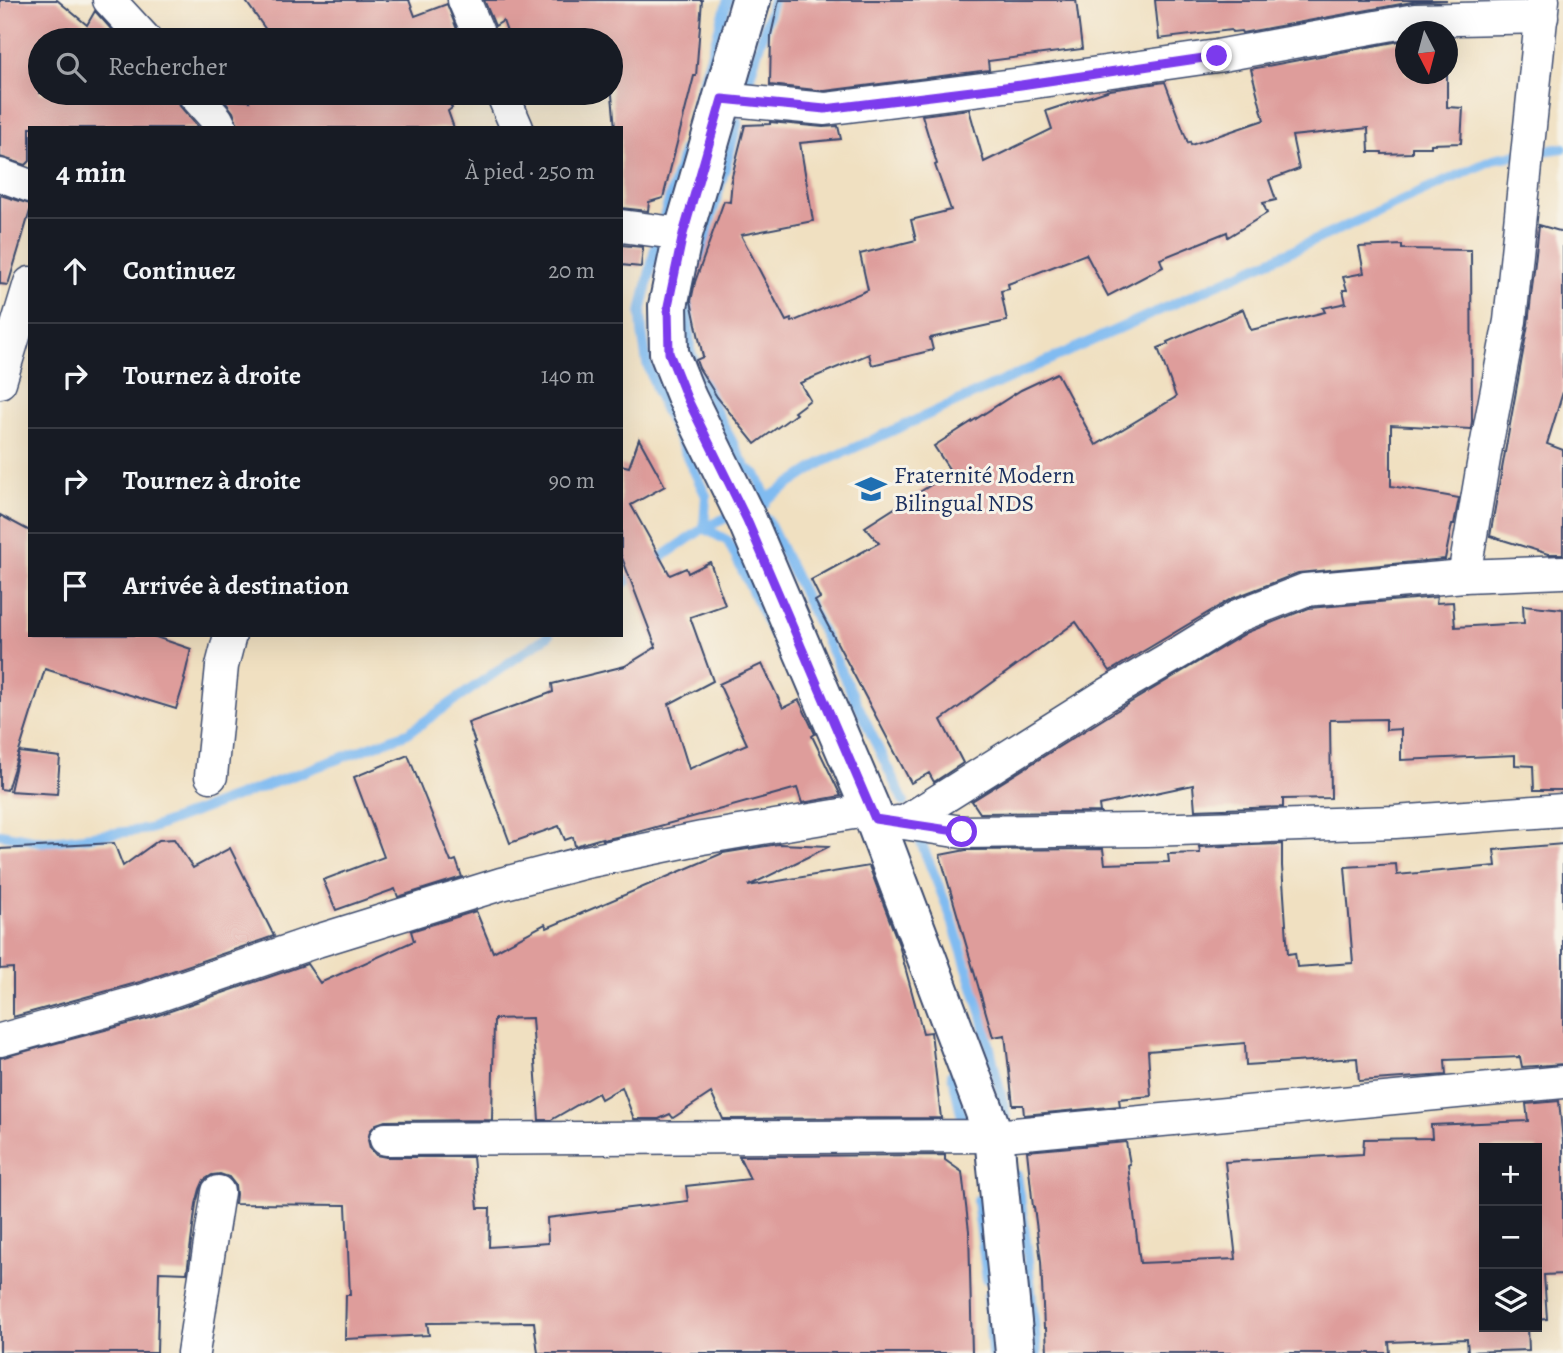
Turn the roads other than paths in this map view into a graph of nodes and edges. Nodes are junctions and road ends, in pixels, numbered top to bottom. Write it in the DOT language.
graph roads {
  1 [pos="109,0"];
  2 [pos="464,0"];
  3 [pos="751,0"];
  4 [pos="1543,9"];
  5 [pos="135,28"];
  6 [pos="476,28"];
  7 [pos="722,99"];
  8 [pos="204,105"];
  9 [pos="507,105"];
  10 [pos="219,126"];
  11 [pos="516,126"];
  12 [pos="0,175"];
  13 [pos="28,185"];
  14 [pos="623,226"];
  15 [pos="683,234"];
  16 [pos="28,290"];
  17 [pos="0,383"];
  18 [pos="1563,572"];
  19 [pos="1464,576"];
  20 [pos="229,637"];
  21 [pos="211,776"];
  22 [pos="1563,810"];
  23 [pos="883,817"];
  24 [pos="0,1040"];
  25 [pos="1563,1082"];
  26 [pos="994,1136"];
  27 [pos="386,1139"];
  28 [pos="218,1192"];
  29 [pos="193,1353"];
  30 [pos="1015,1353"];
  1 -- 5 [label="street"];
  2 -- 6 [label="street"];
  3 -- 7 [label="street"];
  4 -- 7 [label="street"];
  4 -- 19 [label="street"];
  7 -- 15 [label="street"];
  8 -- 10 [label="street"];
  9 -- 11 [label="street"];
  12 -- 13 [label="street"];
  14 -- 15 [label="street"];
  15 -- 23 [label="street"];
  16 -- 17 [label="street"];
  18 -- 19 [label="street"];
  19 -- 23 [label="street"];
  20 -- 21 [label="street"];
  22 -- 23 [label="street"];
  23 -- 24 [label="street"];
  23 -- 26 [label="street"];
  25 -- 26 [label="street"];
  26 -- 27 [label="street"];
  26 -- 30 [label="street"];
  28 -- 29 [label="street"];
}
